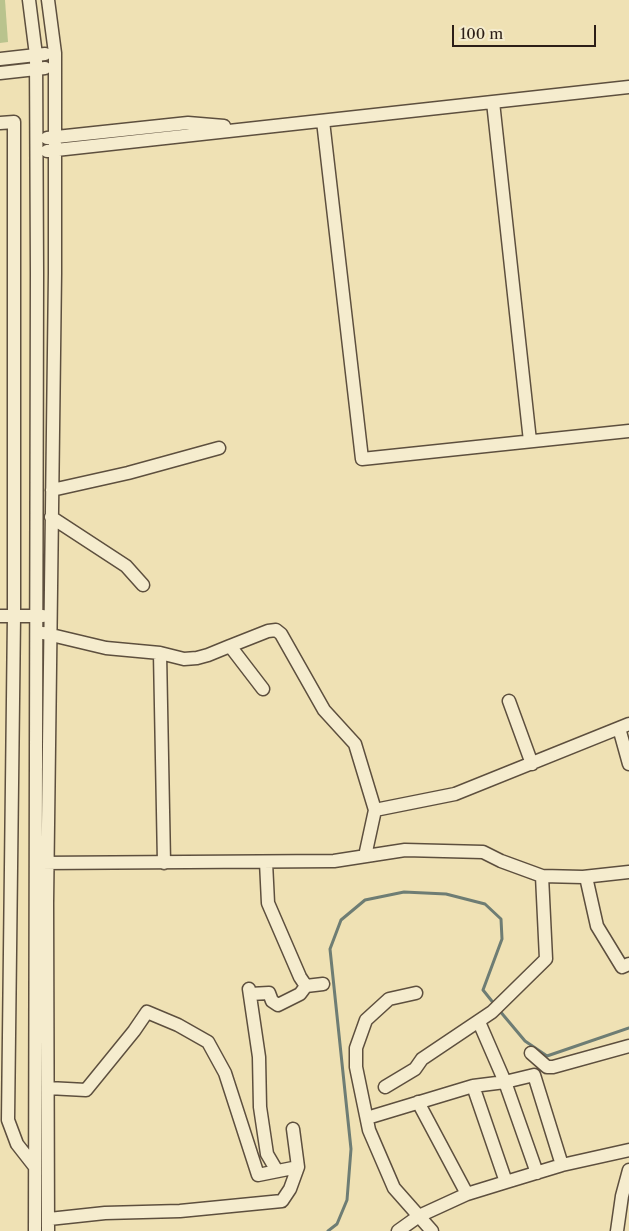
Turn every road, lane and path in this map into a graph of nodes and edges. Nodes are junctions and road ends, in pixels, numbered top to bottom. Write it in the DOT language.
graph roads {
  1 [pos="29,0"];
  2 [pos="48,0"];
  3 [pos="55,53"];
  4 [pos="36,55"];
  5 [pos="0,60"];
  6 [pos="55,66"];
  7 [pos="36,69"];
  8 [pos="0,73"];
  9 [pos="629,87"];
  10 [pos="493,102"];
  11 [pos="323,121"];
  12 [pos="0,124"];
  13 [pos="55,144"];
  14 [pos="37,146"];
  15 [pos="629,431"];
  16 [pos="530,441"];
  17 [pos="219,448"];
  18 [pos="52,490"];
  19 [pos="52,517"];
  20 [pos="0,525"];
  21 [pos="13,525"];
  22 [pos="143,585"];
  23 [pos="0,616"];
  24 [pos="14,616"];
  25 [pos="35,616"];
  26 [pos="50,616"];
  27 [pos="35,632"];
  28 [pos="51,634"];
  29 [pos="230,646"];
  30 [pos="160,653"];
  31 [pos="263,689"];
  32 [pos="509,702"];
  33 [pos="624,726"];
  34 [pos="532,764"];
  35 [pos="629,764"];
  36 [pos="375,810"];
  37 [pos="365,856"];
  38 [pos="34,862"];
  39 [pos="266,862"];
  40 [pos="48,863"];
  41 [pos="164,863"];
  42 [pos="629,872"];
  43 [pos="542,876"];
  44 [pos="586,877"];
  45 [pos="629,964"];
  46 [pos="323,984"];
  47 [pos="306,986"];
  48 [pos="416,992"];
  49 [pos="479,1022"];
  50 [pos="629,1046"];
  51 [pos="4,1052"];
  52 [pos="531,1053"];
  53 [pos="548,1067"];
  54 [pos="534,1075"];
  55 [pos="505,1082"];
  56 [pos="473,1086"];
  57 [pos="385,1087"];
  58 [pos="48,1088"];
  59 [pos="418,1102"];
  60 [pos="367,1118"];
  61 [pos="4,1120"];
  62 [pos="294,1129"];
  63 [pos="629,1150"];
  64 [pos="562,1165"];
  65 [pos="35,1167"];
  66 [pos="298,1167"];
  67 [pos="629,1170"];
  68 [pos="277,1171"];
  69 [pos="537,1173"];
  70 [pos="506,1182"];
  71 [pos="468,1194"];
  72 [pos="419,1216"];
  73 [pos="48,1225"];
  74 [pos="35,1231"];
  75 [pos="398,1231"];
  76 [pos="432,1231"];
  77 [pos="617,1231"];
  1 -- 4 [label="street"];
  2 -- 3 [label="street"];
  3 -- 4 [label="street"];
  3 -- 6 [label="street"];
  4 -- 5 [label="street"];
  4 -- 7 [label="street"];
  6 -- 7 [label="street"];
  6 -- 13 [label="street"];
  7 -- 8 [label="street"];
  7 -- 14 [label="street"];
  9 -- 10 [label="street"];
  10 -- 11 [label="street"];
  10 -- 16 [label="street"];
  11 -- 13 [label="street"];
  11 -- 16 [label="street"];
  12 -- 21 [label="street"];
  13 -- 14 [label="street"];
  13 -- 18 [label="street"];
  14 -- 25 [label="street"];
  15 -- 16 [label="street"];
  17 -- 18 [label="street"];
  18 -- 19 [label="street"];
  19 -- 22 [label="street"];
  19 -- 26 [label="street"];
  20 -- 21 [label="street"];
  21 -- 24 [label="street"];
  23 -- 24 [label="street"];
  24 -- 25 [label="street"];
  24 -- 51 [label="street"];
  25 -- 26 [label="street"];
  25 -- 27 [label="street"];
  26 -- 28 [label="street"];
  27 -- 28 [label="street"];
  27 -- 38 [label="street"];
  28 -- 30 [label="street"];
  28 -- 40 [label="street"];
  29 -- 30 [label="street"];
  29 -- 31 [label="street"];
  29 -- 36 [label="street"];
  30 -- 41 [label="street"];
  32 -- 34 [label="street"];
  33 -- 34 [label="street"];
  33 -- 35 [label="street"];
  34 -- 36 [label="street"];
  36 -- 37 [label="street"];
  37 -- 39 [label="street"];
  37 -- 43 [label="street"];
  38 -- 40 [label="street"];
  38 -- 65 [label="street"];
  39 -- 41 [label="street"];
  39 -- 47 [label="street"];
  40 -- 41 [label="street"];
  40 -- 58 [label="street"];
  42 -- 44 [label="street"];
  43 -- 44 [label="street"];
  43 -- 49 [label="street"];
  44 -- 45 [label="street"];
  46 -- 47 [label="street"];
  47 -- 68 [label="street"];
  48 -- 60 [label="street"];
  49 -- 55 [label="street"];
  49 -- 57 [label="street"];
  50 -- 53 [label="street"];
  51 -- 61 [label="street"];
  52 -- 53 [label="street"];
  53 -- 54 [label="street"];
  54 -- 55 [label="street"];
  54 -- 64 [label="street"];
  55 -- 56 [label="street"];
  55 -- 69 [label="street"];
  56 -- 59 [label="street"];
  56 -- 70 [label="street"];
  58 -- 68 [label="street"];
  58 -- 73 [label="street"];
  59 -- 60 [label="street"];
  59 -- 71 [label="street"];
  60 -- 72 [label="street"];
  61 -- 65 [label="street"];
  62 -- 66 [label="street"];
  63 -- 64 [label="street"];
  64 -- 69 [label="street"];
  65 -- 74 [label="street"];
  66 -- 68 [label="street"];
  66 -- 73 [label="street"];
  67 -- 77 [label="street"];
  69 -- 70 [label="street"];
  70 -- 71 [label="street"];
  71 -- 72 [label="street"];
  72 -- 75 [label="street"];
  72 -- 76 [label="street"];
}
